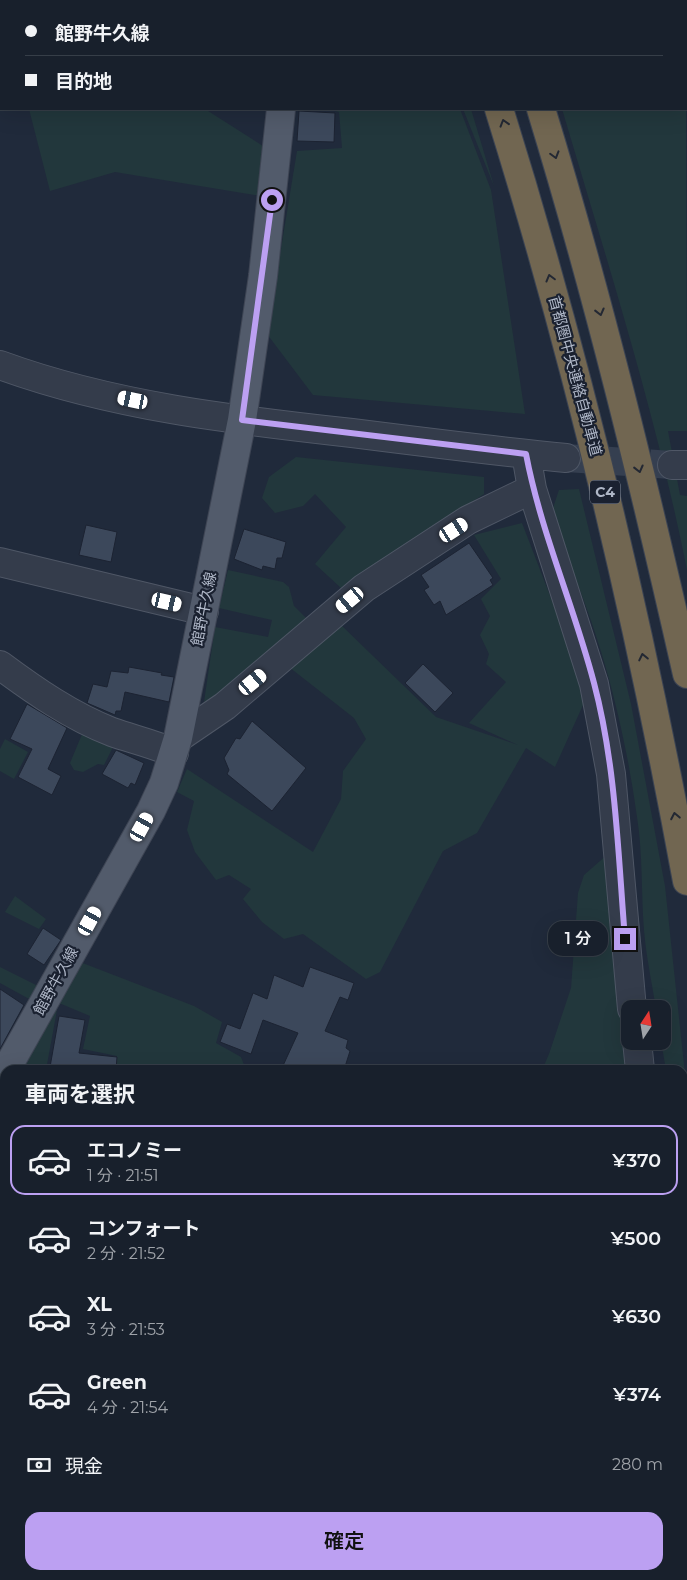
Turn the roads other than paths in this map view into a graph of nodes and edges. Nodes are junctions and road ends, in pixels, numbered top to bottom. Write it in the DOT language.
graph roads {
  1 [pos="281,110"];
  2 [pos="499,110"];
  3 [pos="541,110"];
  4 [pos="0,365"];
  5 [pos="242,420"];
  6 [pos="526,454"];
  7 [pos="566,458"];
  8 [pos="532,489"];
  9 [pos="0,562"];
  10 [pos="204,611"];
  11 [pos="0,665"];
  12 [pos="687,674"];
  13 [pos="176,746"];
  14 [pos="687,881"];
  15 [pos="631,1000"];
  16 [pos="637,1050"];
  17 [pos="9,1065"];
  18 [pos="639,1065"];
  1 -- 5 [label="main road, 館野牛久線"];
  14 -- 2 [label="highway, 首都圏中央連絡自動車道 / C4, one-way"];
  3 -- 12 [label="highway, C4, one-way"];
  4 -- 5 [label="street"];
  5 -- 6 [label="street"];
  5 -- 10 [label="main road, 館野牛久線"];
  6 -- 7 [label="street"];
  6 -- 8 [label="street"];
  8 -- 13 [label="street"];
  8 -- 15 [label="street"];
  9 -- 10 [label="street"];
  10 -- 13 [label="main road, 館野牛久線"];
  11 -- 13 [label="street"];
  13 -- 17 [label="main road, 館野牛久線"];
  16 -- 18 [label="street"];
}
